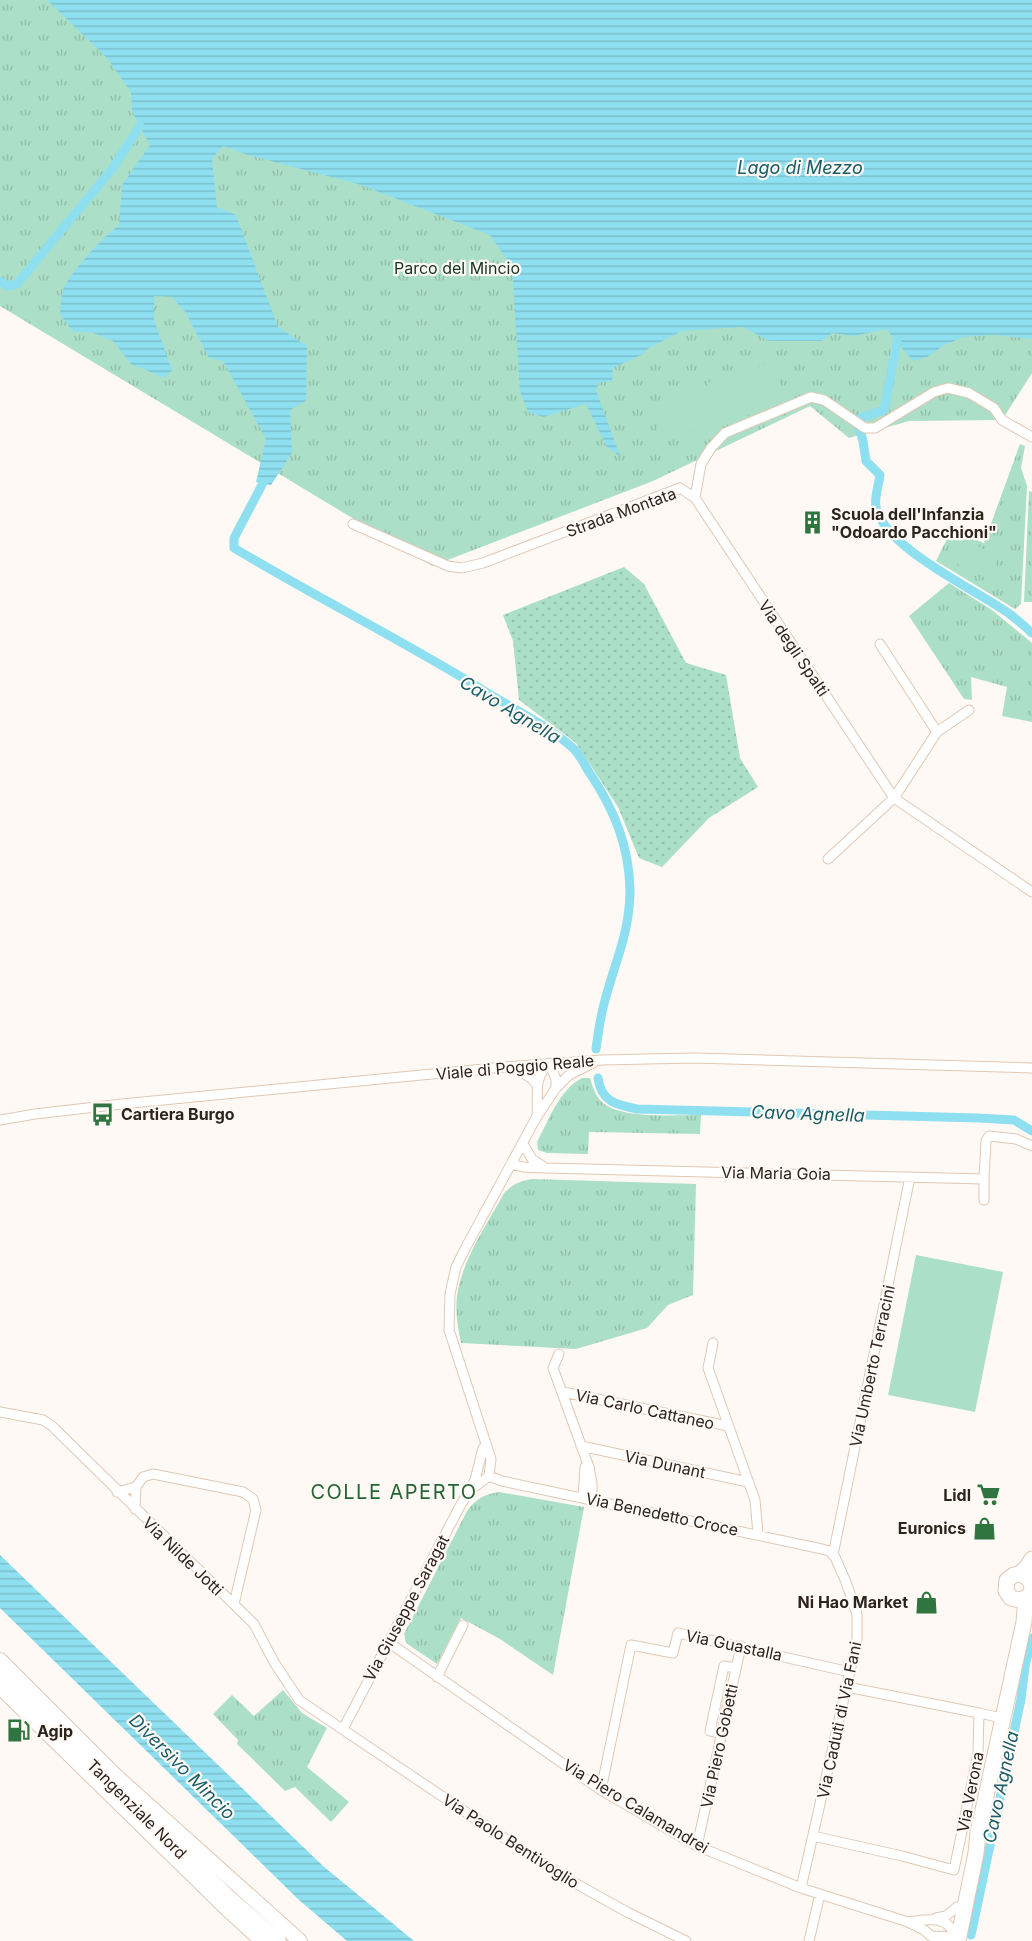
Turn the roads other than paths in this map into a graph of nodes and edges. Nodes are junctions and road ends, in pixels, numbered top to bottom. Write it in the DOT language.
graph roads {
  1 [pos="1032,436"];
  2 [pos="694,498"];
  3 [pos="353,524"];
  4 [pos="880,644"];
  5 [pos="969,710"];
  6 [pos="937,732"];
  7 [pos="894,798"];
  8 [pos="828,859"];
  9 [pos="1032,892"];
  10 [pos="602,1060"];
  11 [pos="549,1063"];
  12 [pos="512,1066"];
  13 [pos="1032,1068"];
  14 [pos="537,1086"];
  15 [pos="556,1088"];
  16 [pos="536,1118"];
  17 [pos="0,1120"];
  18 [pos="523,1144"];
  19 [pos="1032,1146"];
  20 [pos="511,1164"];
  21 [pos="546,1168"];
  22 [pos="910,1177"];
  23 [pos="984,1179"];
  24 [pos="984,1200"];
  25 [pos="713,1343"];
  26 [pos="558,1353"];
  27 [pos="563,1392"];
  28 [pos="0,1412"];
  29 [pos="728,1426"];
  30 [pos="485,1437"];
  31 [pos="581,1446"];
  32 [pos="483,1448"];
  33 [pos="489,1476"];
  34 [pos="748,1482"];
  35 [pos="136,1486"];
  36 [pos="472,1489"];
  37 [pos="117,1492"];
  38 [pos="587,1498"];
  39 [pos="135,1509"];
  40 [pos="758,1534"];
  41 [pos="833,1555"];
  42 [pos="1032,1559"];
  43 [pos="1029,1583"];
  44 [pos="1011,1598"];
  45 [pos="234,1604"];
  46 [pos="463,1625"];
  47 [pos="1020,1638"];
  48 [pos="388,1642"];
  49 [pos="741,1646"];
  50 [pos="0,1660"];
  51 [pos="850,1672"];
  52 [pos="0,1674"];
  53 [pos="437,1677"];
  54 [pos="0,1687"];
  55 [pos="847,1687"];
  56 [pos="979,1713"];
  57 [pos="1002,1718"];
  58 [pos="343,1729"];
  59 [pos="601,1790"];
  60 [pos="978,1833"];
  61 [pos="813,1836"];
  62 [pos="697,1846"];
  63 [pos="801,1888"];
  64 [pos="820,1894"];
  65 [pos="957,1907"];
  66 [pos="926,1920"];
  67 [pos="908,1922"];
  68 [pos="948,1938"];
  69 [pos="262,1941"];
  70 [pos="278,1941"];
  71 [pos="300,1941"];
  72 [pos="686,1941"];
  73 [pos="809,1941"];
  1 -- 2 [label="street, Strada Montata"];
  2 -- 3 [label="street, Strada Montata"];
  2 -- 7 [label="street, Via degli Spalti"];
  4 -- 6 [label="street"];
  5 -- 6 [label="street"];
  6 -- 7 [label="street"];
  7 -- 8 [label="street"];
  7 -- 9 [label="street, Via degli Spalti"];
  10 -- 11 [label="street, Viale di Poggio Reale"];
  10 -- 13 [label="street, Viale di Poggio Reale"];
  10 -- 15 [label="street, Via Giuseppe Saragat"];
  11 -- 12 [label="street, Viale di Poggio Reale"];
  11 -- 14 [label="street, Via Giuseppe Saragat"];
  11 -- 15 [label="street"];
  12 -- 14 [label="street"];
  12 -- 17 [label="street, Viale di Poggio Reale"];
  14 -- 16 [label="street, Via Giuseppe Saragat"];
  15 -- 16 [label="street, Via Giuseppe Saragat"];
  16 -- 18 [label="street, Via Giuseppe Saragat"];
  18 -- 20 [label="street, Via Giuseppe Saragat"];
  18 -- 21 [label="street"];
  19 -- 23 [label="street"];
  20 -- 21 [label="street, Via Maria Goia"];
  20 -- 30 [label="street, Via Giuseppe Saragat"];
  21 -- 22 [label="street, Via Maria Goia"];
  22 -- 23 [label="street, Via Maria Goia"];
  22 -- 41 [label="street, Via Umberto Terracini"];
  23 -- 24 [label="street"];
  25 -- 29 [label="street"];
  26 -- 27 [label="street"];
  27 -- 29 [label="street, Via Carlo Cattaneo"];
  27 -- 31 [label="street"];
  28 -- 37 [label="street, Via Nilde Jotti"];
  29 -- 34 [label="street"];
  30 -- 32 [label="street, Via Giuseppe Saragat"];
  30 -- 33 [label="street, Via Giuseppe Saragat"];
  31 -- 34 [label="street, Via Dunant"];
  31 -- 38 [label="street"];
  32 -- 33 [label="street, Via Giuseppe Saragat"];
  32 -- 36 [label="street, Via Giuseppe Saragat"];
  33 -- 36 [label="street, Via Giuseppe Saragat"];
  33 -- 38 [label="street, Via Benedetto Croce"];
  34 -- 40 [label="street"];
  35 -- 37 [label="street"];
  35 -- 39 [label="street"];
  35 -- 45 [label="street"];
  36 -- 48 [label="street, Via Giuseppe Saragat"];
  37 -- 39 [label="street, Via Nilde Jotti"];
  38 -- 40 [label="street, Via Benedetto Croce"];
  39 -- 45 [label="street, Via Nilde Jotti"];
  40 -- 41 [label="street, Via Benedetto Croce"];
  41 -- 51 [label="street, Via Caduti di Via Fani"];
  42 -- 43 [label="main road, Via Verona"];
  43 -- 44 [label="main road"];
  43 -- 44 [label="main road, Via Verona"];
  43 -- 47 [label="main road, Via Verona"];
  44 -- 47 [label="main road, Via Verona"];
  45 -- 58 [label="street, Via Nilde Jotti"];
  46 -- 53 [label="street"];
  47 -- 57 [label="main road, Via Verona"];
  48 -- 53 [label="street, Via Piero Calamandrei"];
  48 -- 58 [label="street, Via Giuseppe Saragat"];
  49 -- 51 [label="street, Via Guastalla"];
  49 -- 59 [label="street, Via Guastalla"];
  49 -- 62 [label="street, Via Piero Gobetti"];
  50 -- 71 [label="main road"];
  51 -- 55 [label="street, Via Caduti di Via Fani"];
  52 -- 70 [label="highway, Tangenziale Nord"];
  53 -- 59 [label="street, Via Piero Calamandrei"];
  54 -- 69 [label="main road"];
  55 -- 56 [label="street"];
  55 -- 61 [label="street, Via Caduti di Via Fani"];
  56 -- 57 [label="street"];
  56 -- 61 [label="street, Via Verona"];
  57 -- 60 [label="main road, Via Verona"];
  58 -- 72 [label="street, Via Paolo Bentivoglio"];
  59 -- 62 [label="street, Via Piero Calamandrei"];
  60 -- 65 [label="main road, Via Verona"];
  60 -- 68 [label="main road, Via Verona"];
  61 -- 63 [label="street, Via Caduti di Via Fani"];
  62 -- 63 [label="street, Via Piero Calamandrei"];
  63 -- 64 [label="street, Via Piero Calamandrei"];
  64 -- 67 [label="street, Via Piero Calamandrei"];
  64 -- 73 [label="street"];
  65 -- 66 [label="street, Via Piero Calamandrei"];
  65 -- 68 [label="main road, Via Verona"];
  66 -- 67 [label="street, Via Piero Calamandrei"];
  66 -- 68 [label="street, Via Piero Calamandrei"];
  67 -- 68 [label="street, Via Piero Calamandrei"];
}
